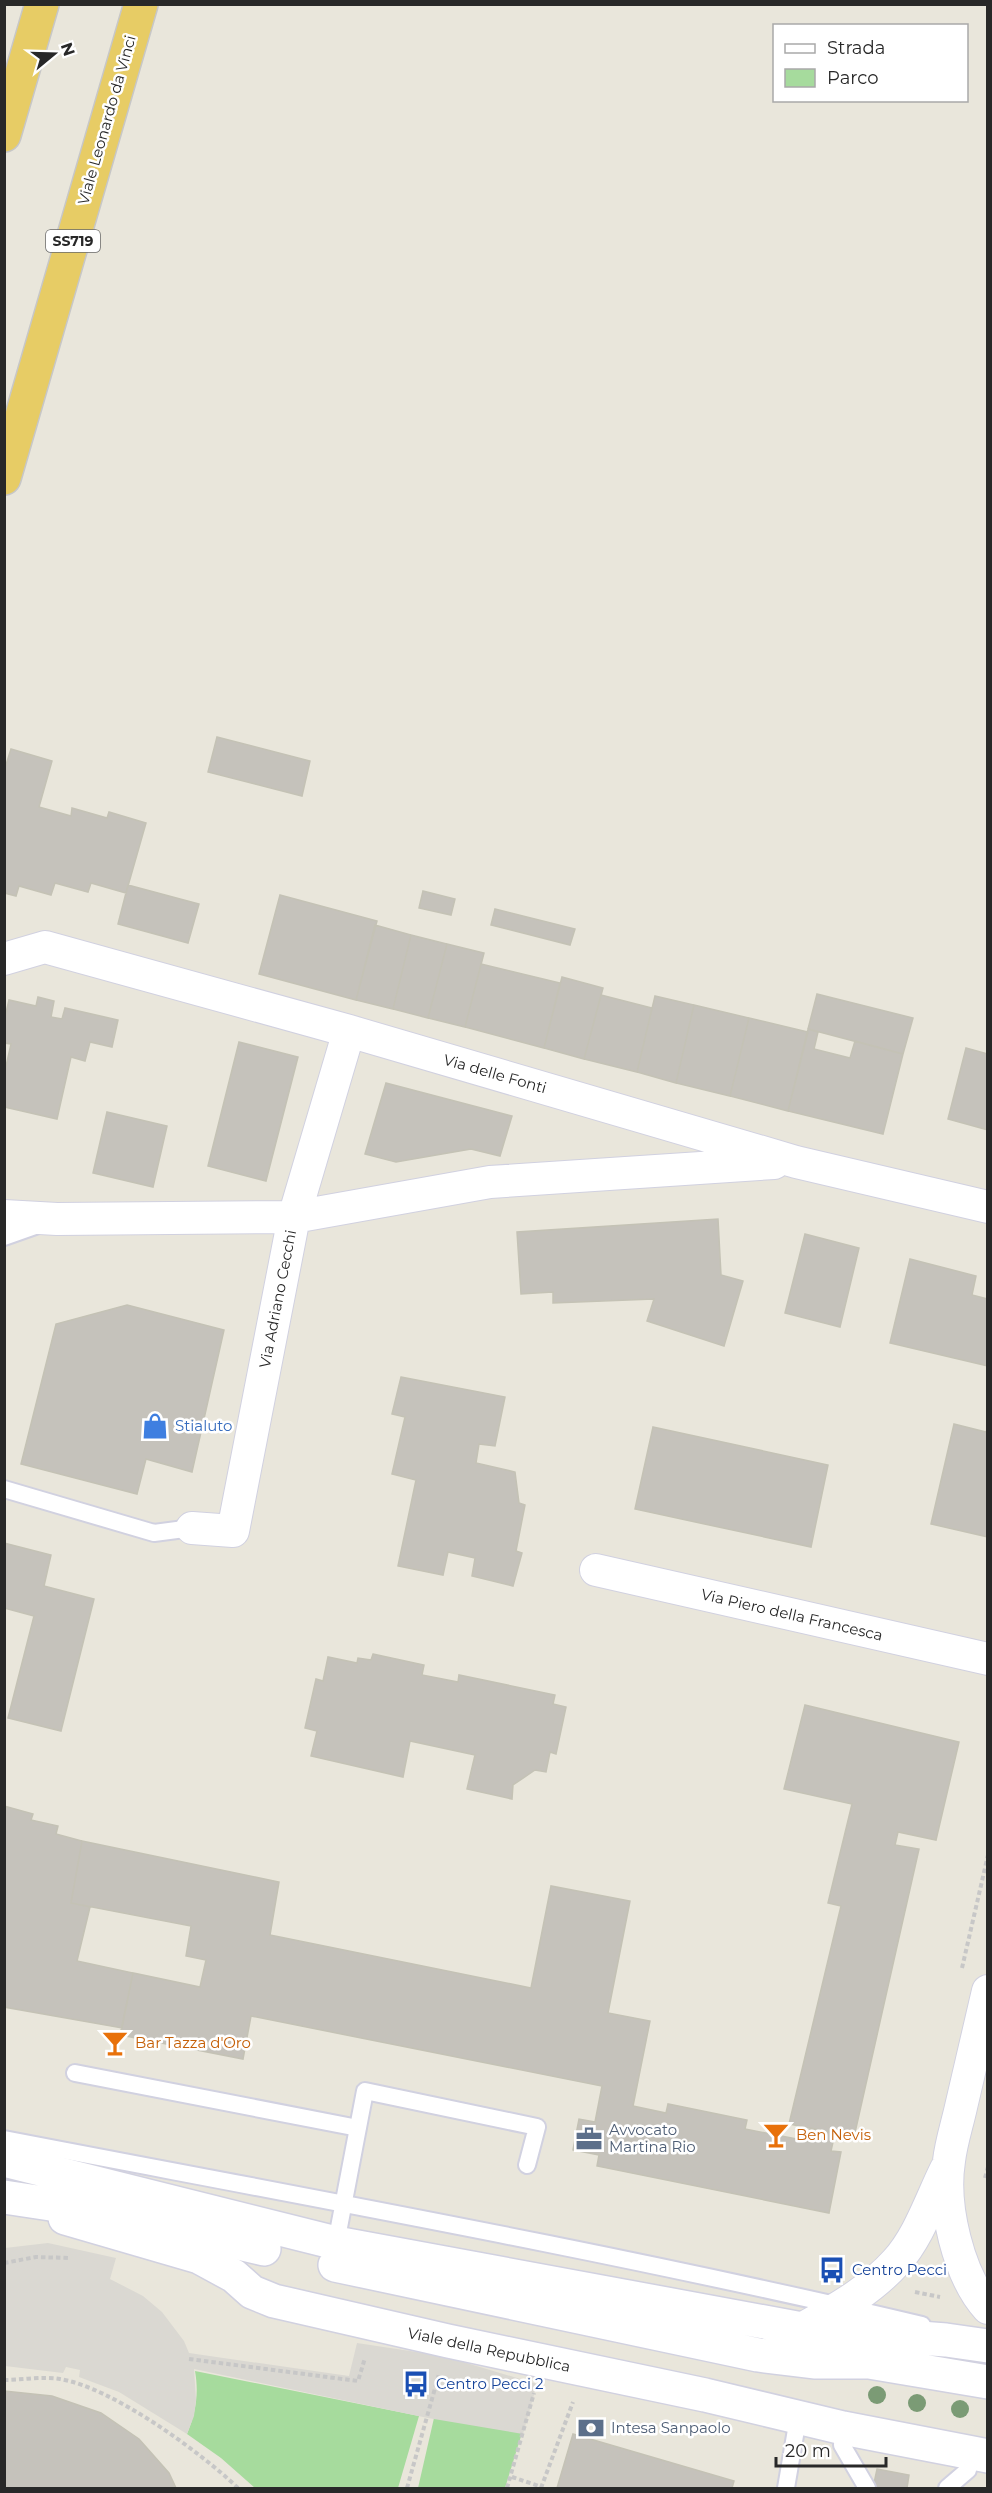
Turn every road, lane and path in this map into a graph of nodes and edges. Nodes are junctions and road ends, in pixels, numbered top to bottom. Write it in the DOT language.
graph roads {
  1 [pos="42,4"];
  2 [pos="141,4"];
  3 [pos="4,135"];
  4 [pos="4,478"];
  5 [pos="4,959"];
  6 [pos="349,1031"];
  7 [pos="796,1162"];
  8 [pos="987,1207"];
  9 [pos="4,1216"];
  10 [pos="294,1217"];
  11 [pos="57,1219"];
  12 [pos="4,1236"];
  13 [pos="4,1489"];
  14 [pos="192,1527"];
  15 [pos="596,1570"];
  16 [pos="987,1659"];
  17 [pos="987,1991"];
  18 [pos="75,2073"];
  19 [pos="358,2128"];
  20 [pos="4,2139"];
  21 [pos="4,2160"];
  22 [pos="948,2162"];
  23 [pos="526,2165"];
  24 [pos="4,2197"];
  25 [pos="344,2202"];
  26 [pos="4,2204"];
  27 [pos="336,2243"];
  28 [pos="80,2259"];
  29 [pos="4,2263"];
  30 [pos="842,2306"];
  31 [pos="987,2308"];
  32 [pos="802,2329"];
  33 [pos="987,2340"];
  34 [pos="987,2346"];
  35 [pos="366,2357"];
  36 [pos="189,2359"];
  37 [pos="4,2380"];
  38 [pos="987,2382"];
  39 [pos="537,2384"];
  40 [pos="574,2398"];
  41 [pos="429,2409"];
  42 [pos="798,2418"];
  43 [pos="843,2428"];
  44 [pos="979,2455"];
  45 [pos="512,2477"];
  46 [pos="238,2488"];
  47 [pos="407,2488"];
  48 [pos="507,2488"];
  49 [pos="541,2488"];
  50 [pos="786,2488"];
  51 [pos="867,2488"];
  52 [pos="947,2488"];
  1 -- 3 [label="highway"];
  2 -- 4 [label="highway, Viale Leonardo da Vinci / SS719"];
  5 -- 6 [label="street, Via delle Fonti"];
  6 -- 7 [label="street, Via delle Fonti"];
  6 -- 10 [label="street, Via Adriano Cecchi"];
  7 -- 8 [label="street, Via delle Fonti"];
  7 -- 10 [label="street"];
  9 -- 11 [label="street"];
  10 -- 11 [label="street"];
  10 -- 14 [label="street, Via Adriano Cecchi"];
  11 -- 12 [label="lane"];
  13 -- 14 [label="lane"];
  15 -- 16 [label="street, Via Piero della Francesca"];
  17 -- 22 [label="street"];
  18 -- 19 [label="lane"];
  19 -- 23 [label="lane"];
  19 -- 25 [label="lane"];
  20 -- 25 [label="lane"];
  21 -- 27 [label="main road"];
  22 -- 30 [label="street"];
  22 -- 31 [label="street"];
  24 -- 38 [label="main road"];
  25 -- 27 [label="lane"];
  25 -- 30 [label="lane"];
  26 -- 42 [label="main road, Viale della Repubblica"];
  27 -- 32 [label="main road"];
  28 -- 29 [label="path"];
  30 -- 32 [label="street"];
  30 -- 33 [label="lane"];
  32 -- 34 [label="main road"];
  35 -- 36 [label="path"];
  37 -- 46 [label="path"];
  39 -- 45 [label="path"];
  40 -- 49 [label="path"];
  41 -- 47 [label="path"];
  42 -- 43 [label="main road, Viale della Repubblica"];
  42 -- 50 [label="lane"];
  43 -- 44 [label="main road, Viale della Repubblica"];
  43 -- 51 [label="lane"];
  44 -- 52 [label="lane"];
  45 -- 48 [label="path"];
  45 -- 49 [label="path"];
}
